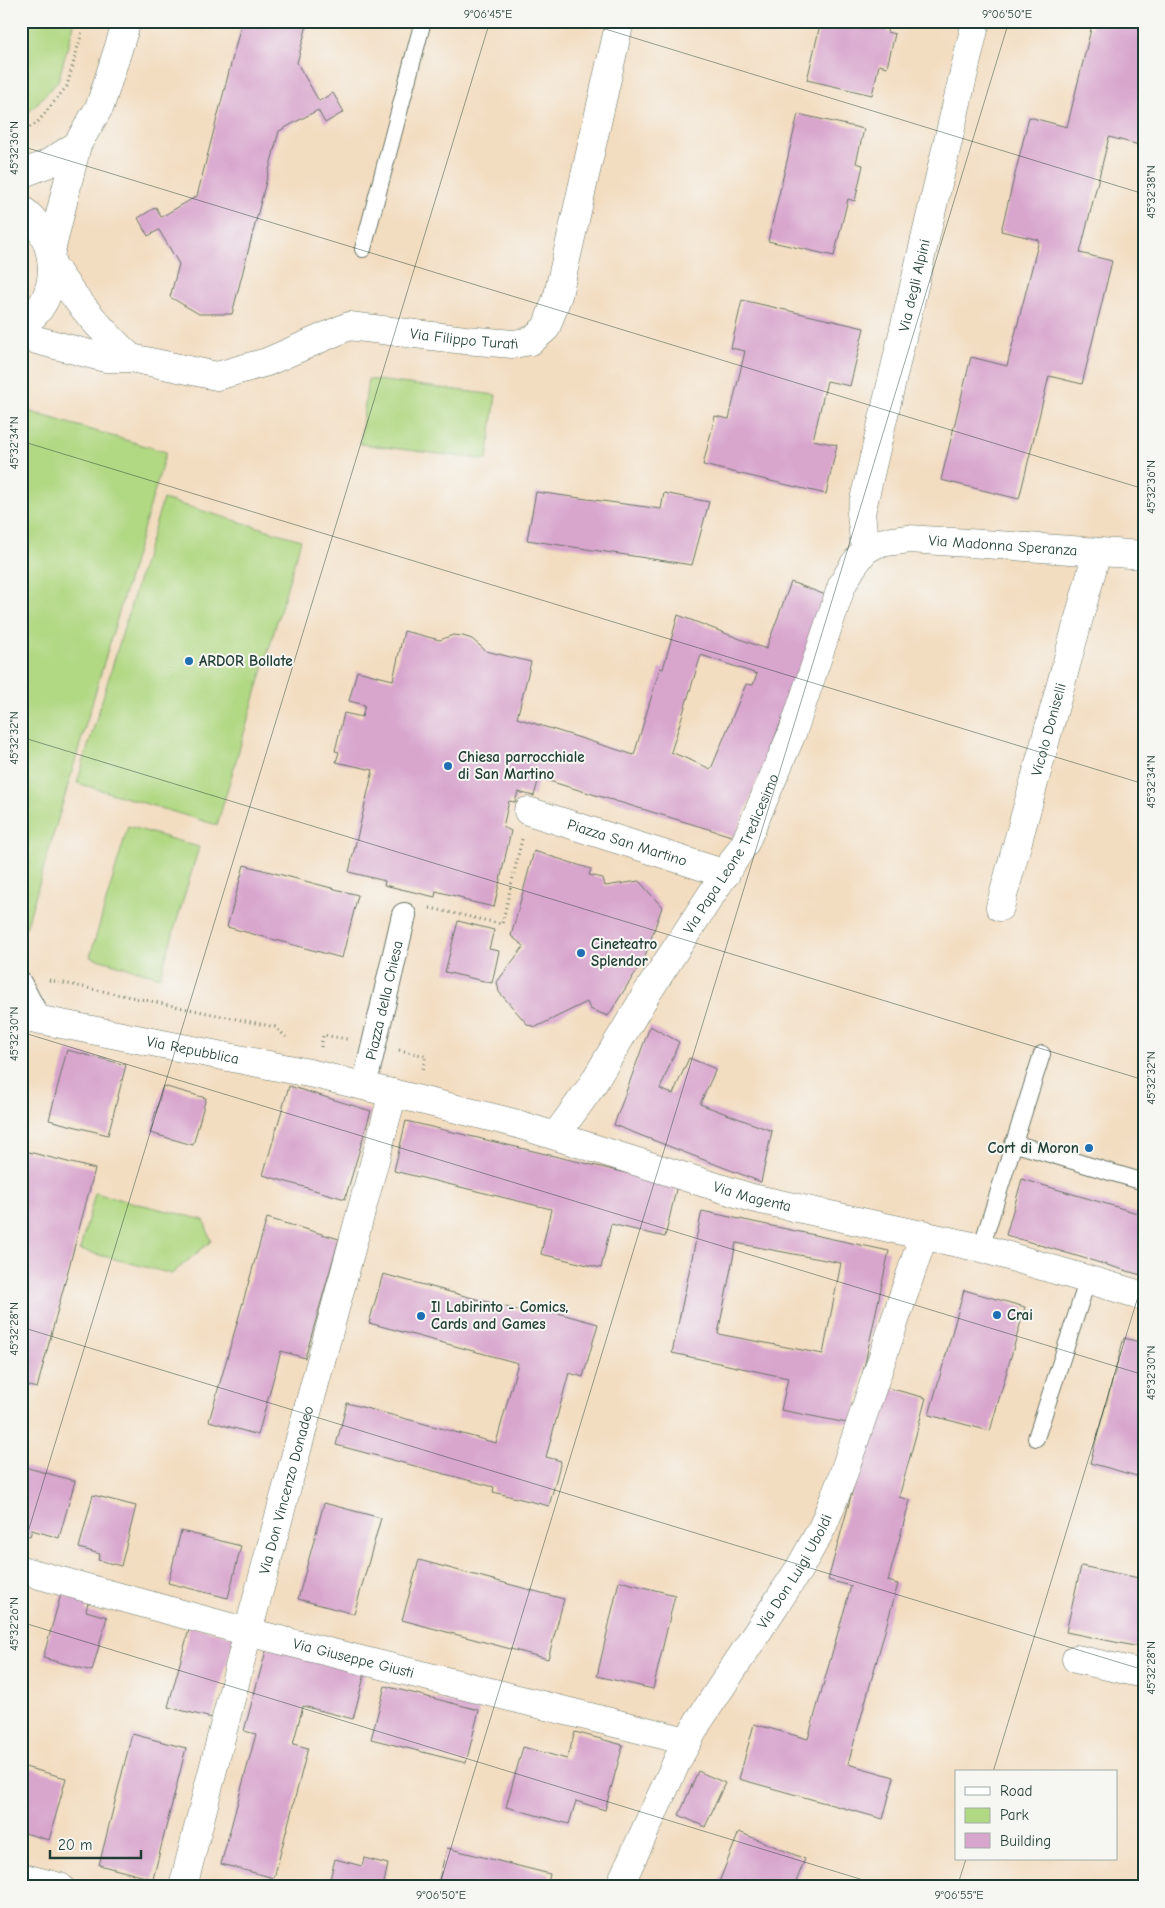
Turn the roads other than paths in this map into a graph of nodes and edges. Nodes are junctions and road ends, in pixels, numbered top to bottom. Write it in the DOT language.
graph roads {
  1 [pos="127,21"];
  2 [pos="422,21"];
  3 [pos="620,21"];
  4 [pos="976,21"];
  5 [pos="77,145"];
  6 [pos="21,174"];
  7 [pos="21,209"];
  8 [pos="363,249"];
  9 [pos="52,259"];
  10 [pos="21,325"];
  11 [pos="21,336"];
  12 [pos="131,358"];
  13 [pos="865,550"];
  14 [pos="1097,552"];
  15 [pos="1144,554"];
  16 [pos="528,811"];
  17 [pos="726,874"];
  18 [pos="1000,907"];
  19 [pos="404,915"];
  20 [pos="21,978"];
  21 [pos="33,1018"];
  22 [pos="1042,1054"];
  23 [pos="364,1087"];
  24 [pos="393,1093"];
  25 [pos="556,1135"];
  26 [pos="1013,1143"];
  27 [pos="1144,1182"];
  28 [pos="924,1234"];
  29 [pos="981,1248"];
  30 [pos="1088,1279"];
  31 [pos="1144,1296"];
  32 [pos="1036,1438"];
  33 [pos="21,1570"];
  34 [pos="248,1632"];
  35 [pos="1076,1659"];
  36 [pos="1144,1674"];
  37 [pos="687,1741"];
  38 [pos="21,1877"];
  39 [pos="60,1887"];
  40 [pos="182,1887"];
  41 [pos="619,1887"];
  1 -- 5 [label="street"];
  2 -- 8 [label="lane"];
  3 -- 12 [label="street, Via Filippo Turati"];
  4 -- 13 [label="street, Via degli Alpini"];
  5 -- 6 [label="street"];
  5 -- 9 [label="street"];
  7 -- 9 [label="street"];
  9 -- 10 [label="street"];
  9 -- 12 [label="street"];
  11 -- 12 [label="street, Via Filippo Turati"];
  13 -- 14 [label="street, Via Madonna Speranza"];
  13 -- 17 [label="street, Via Papa Leone Tredicesimo"];
  14 -- 15 [label="street, Via Madonna Speranza"];
  14 -- 18 [label="street, Vicolo Doniselli"];
  16 -- 17 [label="street, Piazza San Martino"];
  17 -- 25 [label="street, Via Papa Leone Tredicesimo"];
  19 -- 23 [label="street, Piazza della Chiesa"];
  20 -- 21 [label="lane"];
  21 -- 23 [label="street, Via Repubblica"];
  22 -- 26 [label="lane"];
  23 -- 24 [label="street, Via Magenta"];
  24 -- 25 [label="street, Via Magenta"];
  24 -- 34 [label="street, Via Don Vincenzo Donadeo"];
  25 -- 28 [label="street, Via Magenta"];
  26 -- 27 [label="lane"];
  26 -- 29 [label="lane"];
  28 -- 29 [label="street, Via Magenta"];
  28 -- 37 [label="street, Via Don Luigi Uboldi"];
  29 -- 30 [label="street, Via Magenta"];
  30 -- 31 [label="street, Via Magenta"];
  30 -- 32 [label="lane"];
  33 -- 34 [label="street, Via Giuseppe Giusti"];
  34 -- 37 [label="street, Via Giuseppe Giusti"];
  34 -- 40 [label="street, Via Don Vincenzo Donadeo"];
  35 -- 36 [label="street"];
  37 -- 41 [label="street, Via Don Luigi Uboldi"];
  38 -- 39 [label="street"];
}
